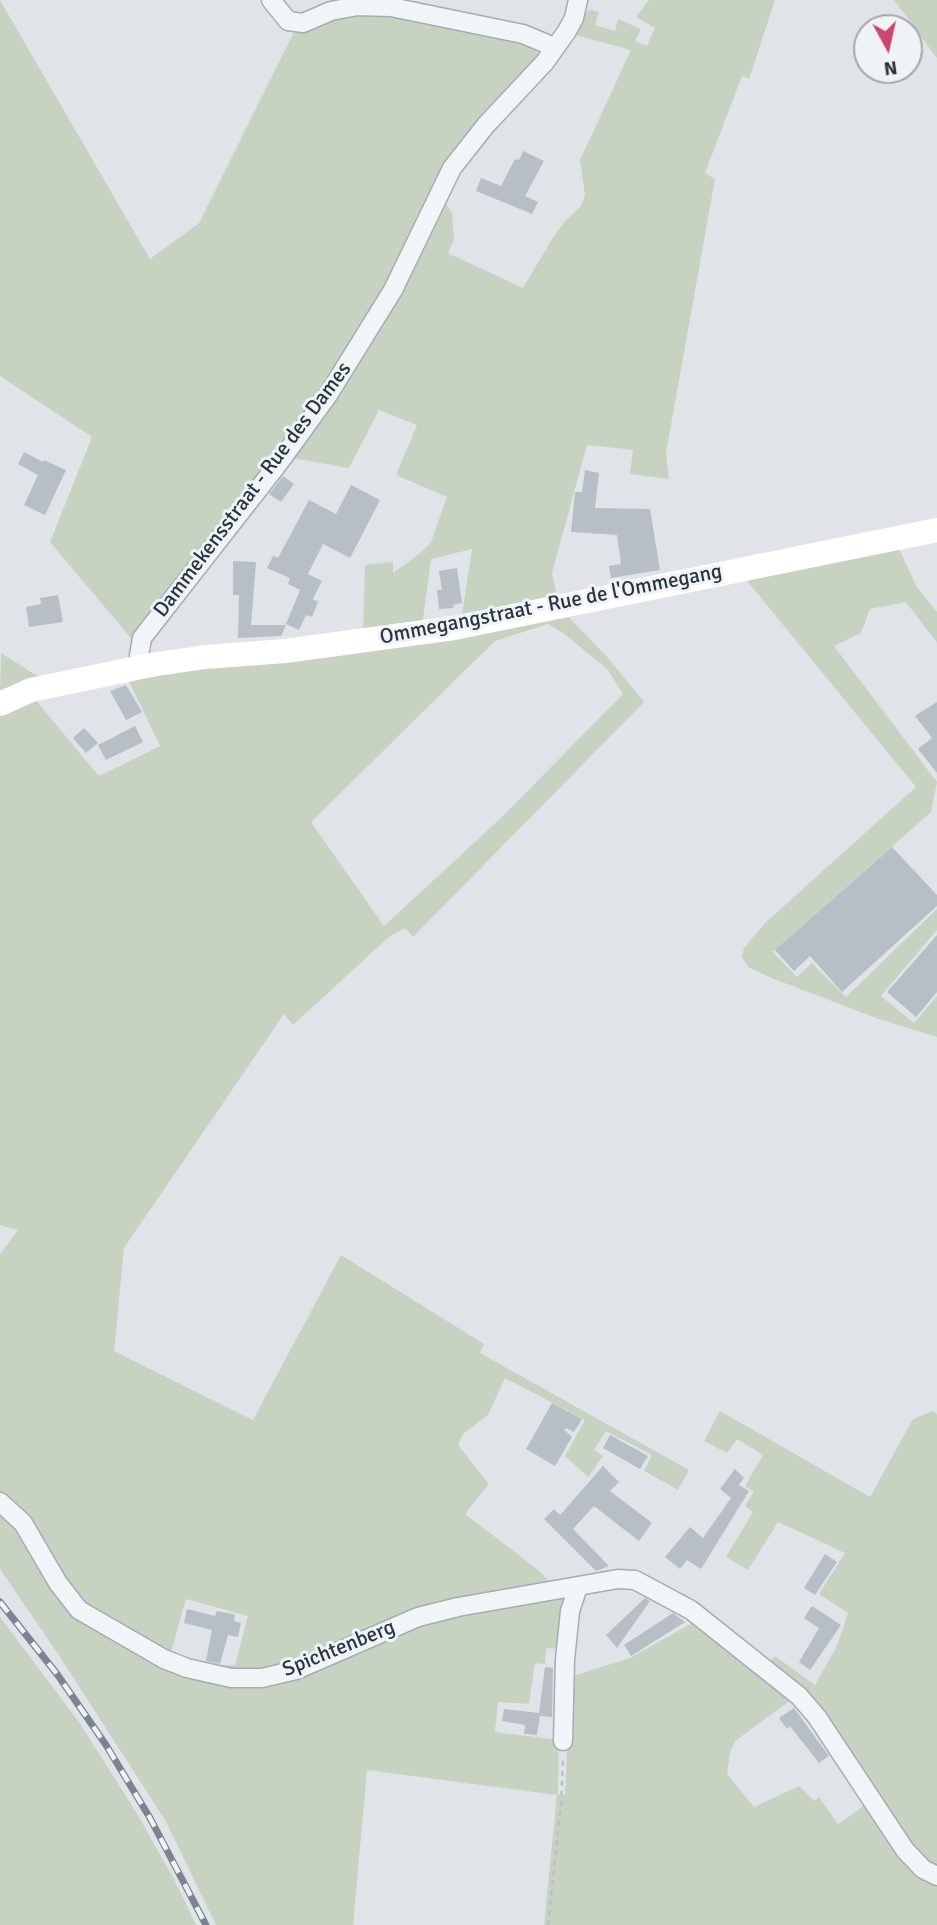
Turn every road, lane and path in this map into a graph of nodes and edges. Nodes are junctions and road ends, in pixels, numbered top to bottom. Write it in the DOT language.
graph roads {
  1 [pos="271,0"];
  2 [pos="578,0"];
  3 [pos="554,47"];
  4 [pos="937,530"];
  5 [pos="141,667"];
  6 [pos="0,704"];
  7 [pos="0,1502"];
  8 [pos="578,1587"];
  9 [pos="563,1741"];
  10 [pos="937,1876"];
  11 [pos="548,1925"];
  1 -- 3 [label="street"];
  2 -- 3 [label="street, Dammekensstraat - Rue des Dames"];
  3 -- 5 [label="street, Dammekensstraat - Rue des Dames"];
  4 -- 5 [label="main road, Ommegangstraat - Rue de l'Ommegang"];
  5 -- 6 [label="main road, Ommegangstraat - Rue de l'Ommegang"];
  7 -- 8 [label="street, Spichtenberg"];
  8 -- 9 [label="street"];
  8 -- 10 [label="street, Spichtenberg"];
  9 -- 11 [label="path"];
}
